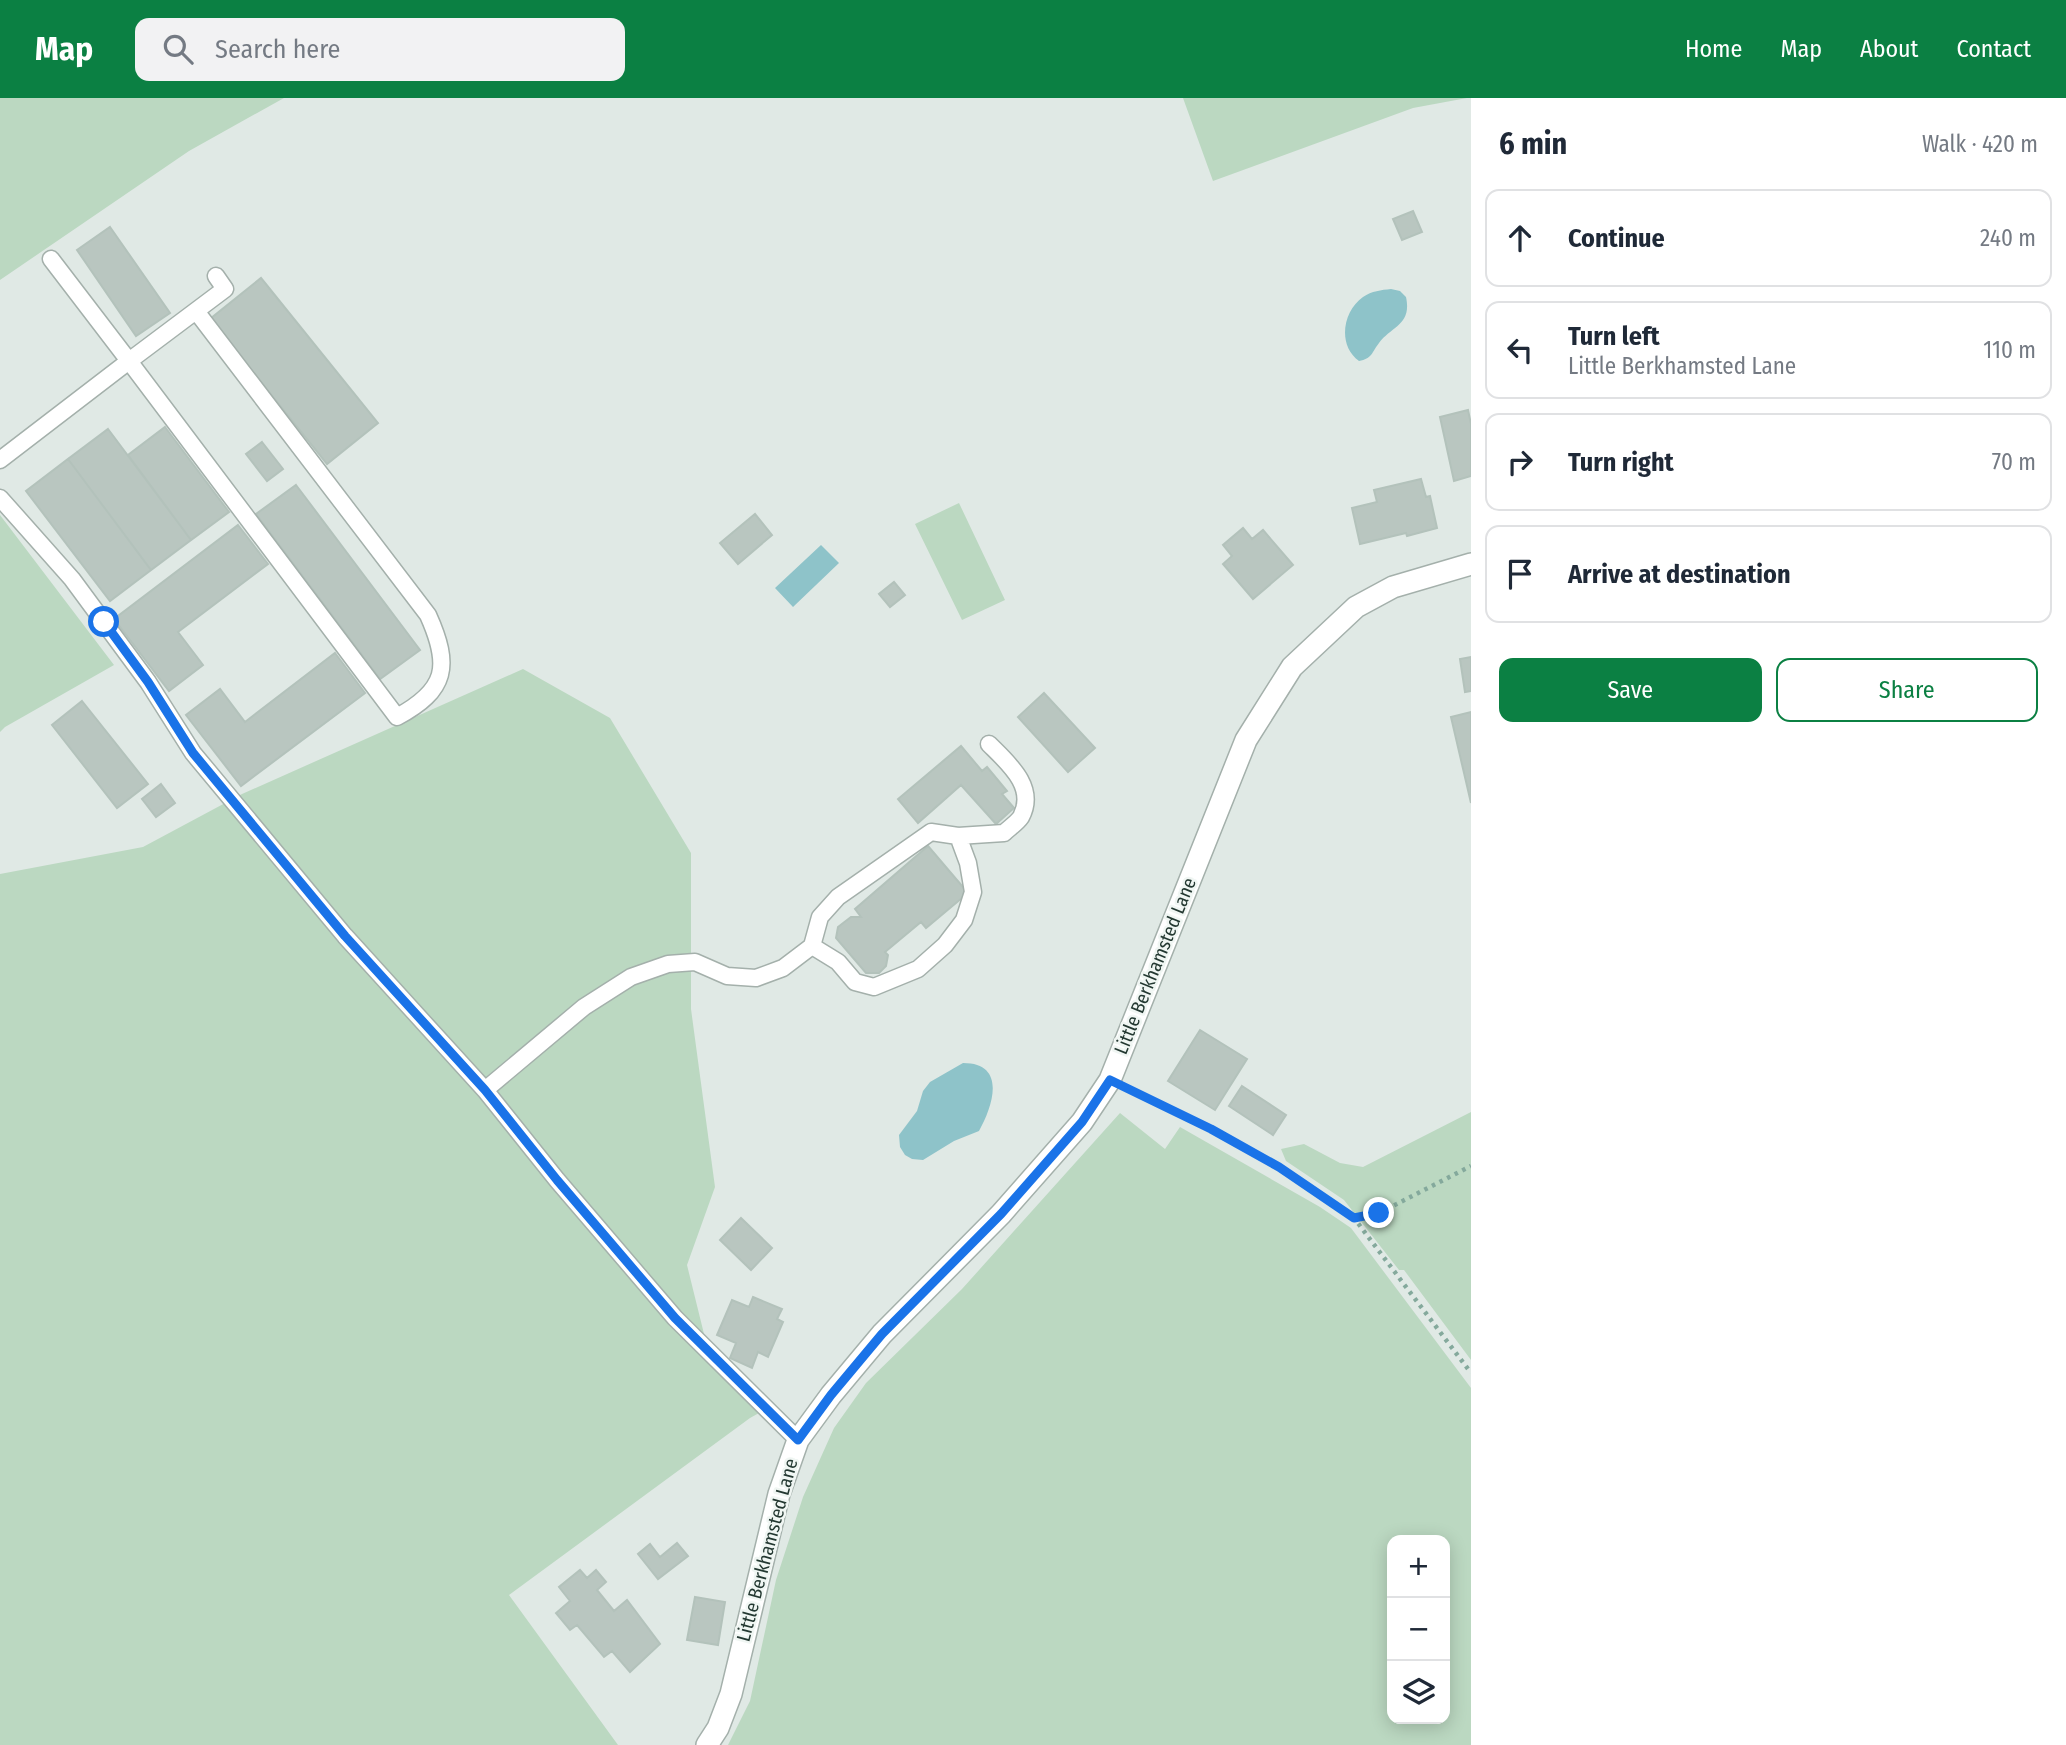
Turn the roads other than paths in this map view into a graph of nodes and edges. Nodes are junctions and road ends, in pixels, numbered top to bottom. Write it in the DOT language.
graph roads {
  1 [pos="51,259"];
  2 [pos="216,276"];
  3 [pos="196,311"];
  4 [pos="130,361"];
  5 [pos="0,460"];
  6 [pos="0,498"];
  7 [pos="1471,564"];
  8 [pos="989,744"];
  9 [pos="958,836"];
  10 [pos="812,946"];
  11 [pos="485,1090"];
  12 [pos="798,1440"];
  13 [pos="707,1745"];
  1 -- 4 [label="lane"];
  2 -- 3 [label="lane"];
  3 -- 4 [label="lane"];
  3 -- 4 [label="lane"];
  4 -- 5 [label="lane"];
  6 -- 11 [label="lane"];
  7 -- 12 [label="street, Little Berkhamsted Lane"];
  8 -- 9 [label="lane"];
  9 -- 10 [label="lane"];
  9 -- 10 [label="lane"];
  10 -- 11 [label="lane"];
  11 -- 12 [label="lane"];
  12 -- 13 [label="street, Little Berkhamsted Lane"];
}
